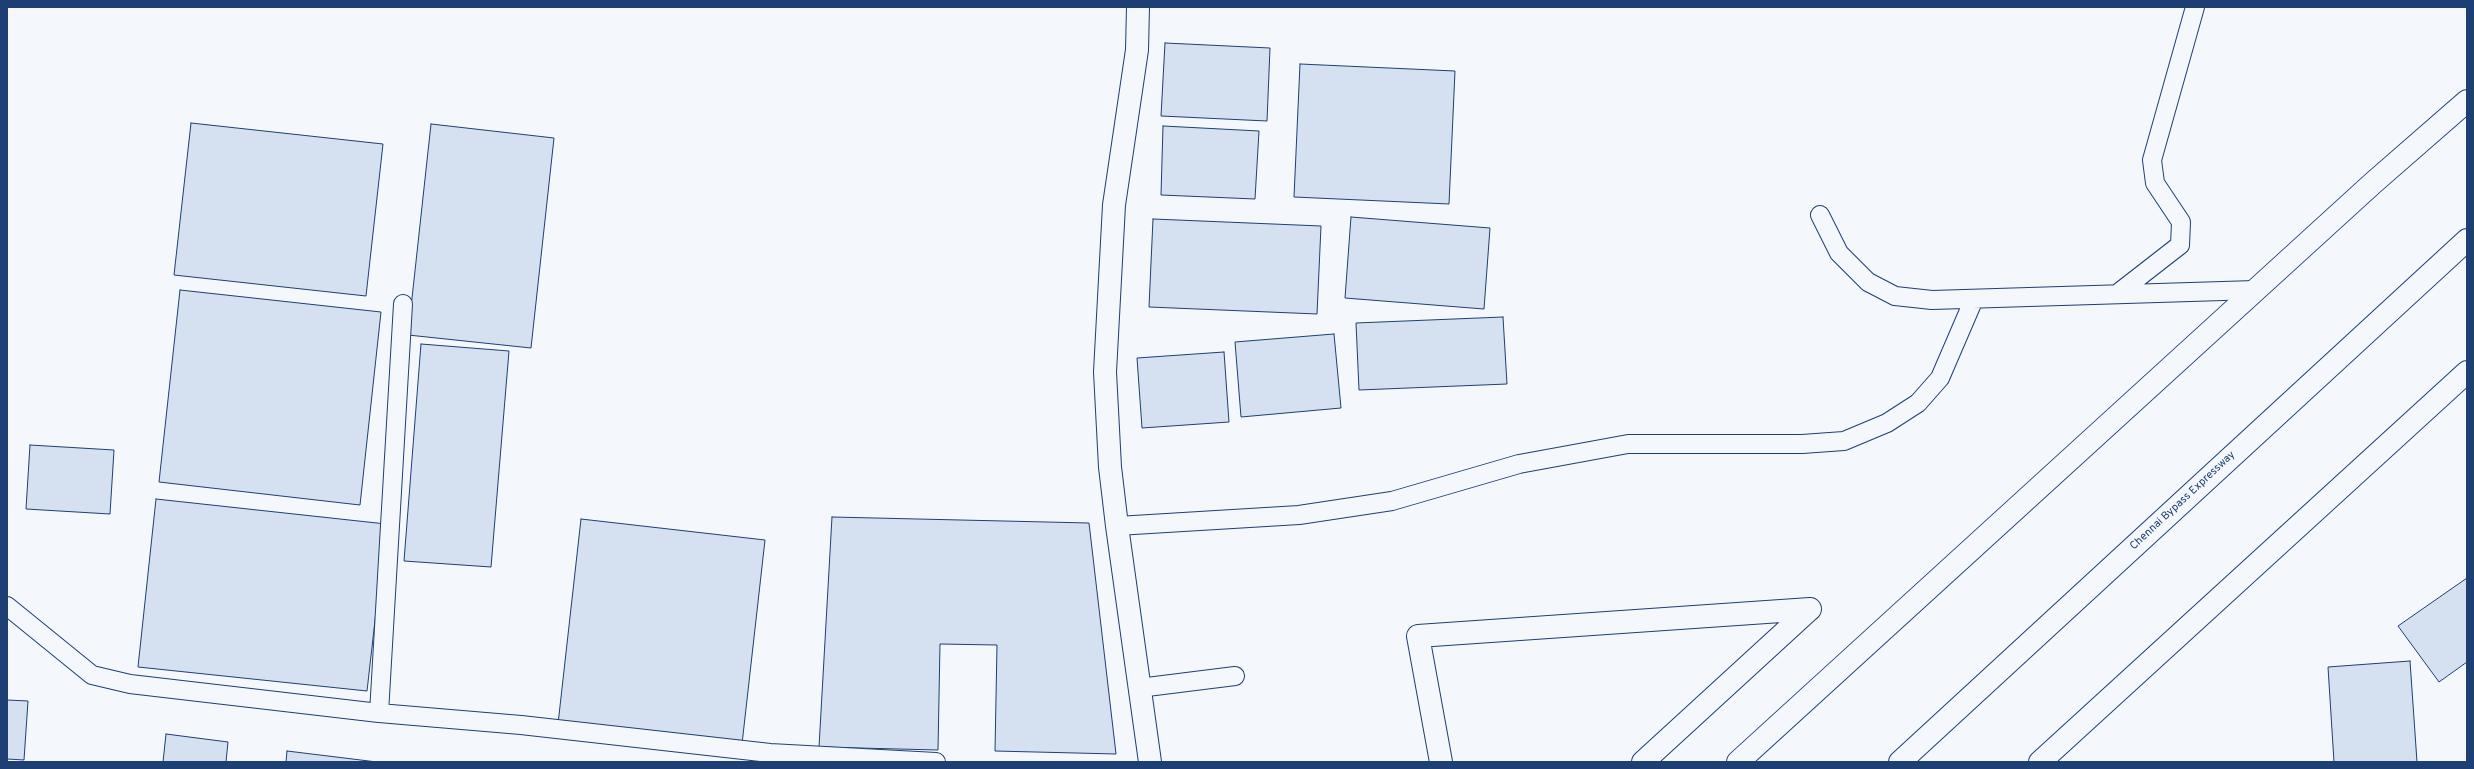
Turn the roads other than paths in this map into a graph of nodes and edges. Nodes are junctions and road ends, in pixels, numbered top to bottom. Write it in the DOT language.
graph roads {
  1 [pos="1138,7"];
  2 [pos="2195,7"];
  3 [pos="2467,101"];
  4 [pos="1820,215"];
  5 [pos="2467,240"];
  6 [pos="2255,290"];
  7 [pos="2117,294"];
  8 [pos="1974,299"];
  9 [pos="403,304"];
  10 [pos="2467,372"];
  11 [pos="1117,526"];
  12 [pos="7,606"];
  13 [pos="1235,676"];
  14 [pos="1140,688"];
  15 [pos="379,713"];
  16 [pos="936,762"];
  17 [pos="1150,762"];
  18 [pos="1441,762"];
  19 [pos="1643,762"];
  20 [pos="1738,762"];
  21 [pos="1900,762"];
  22 [pos="2040,762"];
  1 -- 11 [label="main road"];
  2 -- 7 [label="lane"];
  3 -- 6 [label="main road"];
  4 -- 8 [label="lane"];
  5 -- 21 [label="main road, Chennai Bypass Expressway"];
  6 -- 7 [label="lane"];
  6 -- 20 [label="main road"];
  7 -- 8 [label="lane"];
  8 -- 11 [label="lane"];
  9 -- 15 [label="lane"];
  10 -- 22 [label="main road"];
  11 -- 14 [label="main road"];
  12 -- 15 [label="lane"];
  13 -- 14 [label="lane"];
  14 -- 17 [label="main road"];
  15 -- 16 [label="lane"];
  18 -- 19 [label="main road"];
}
